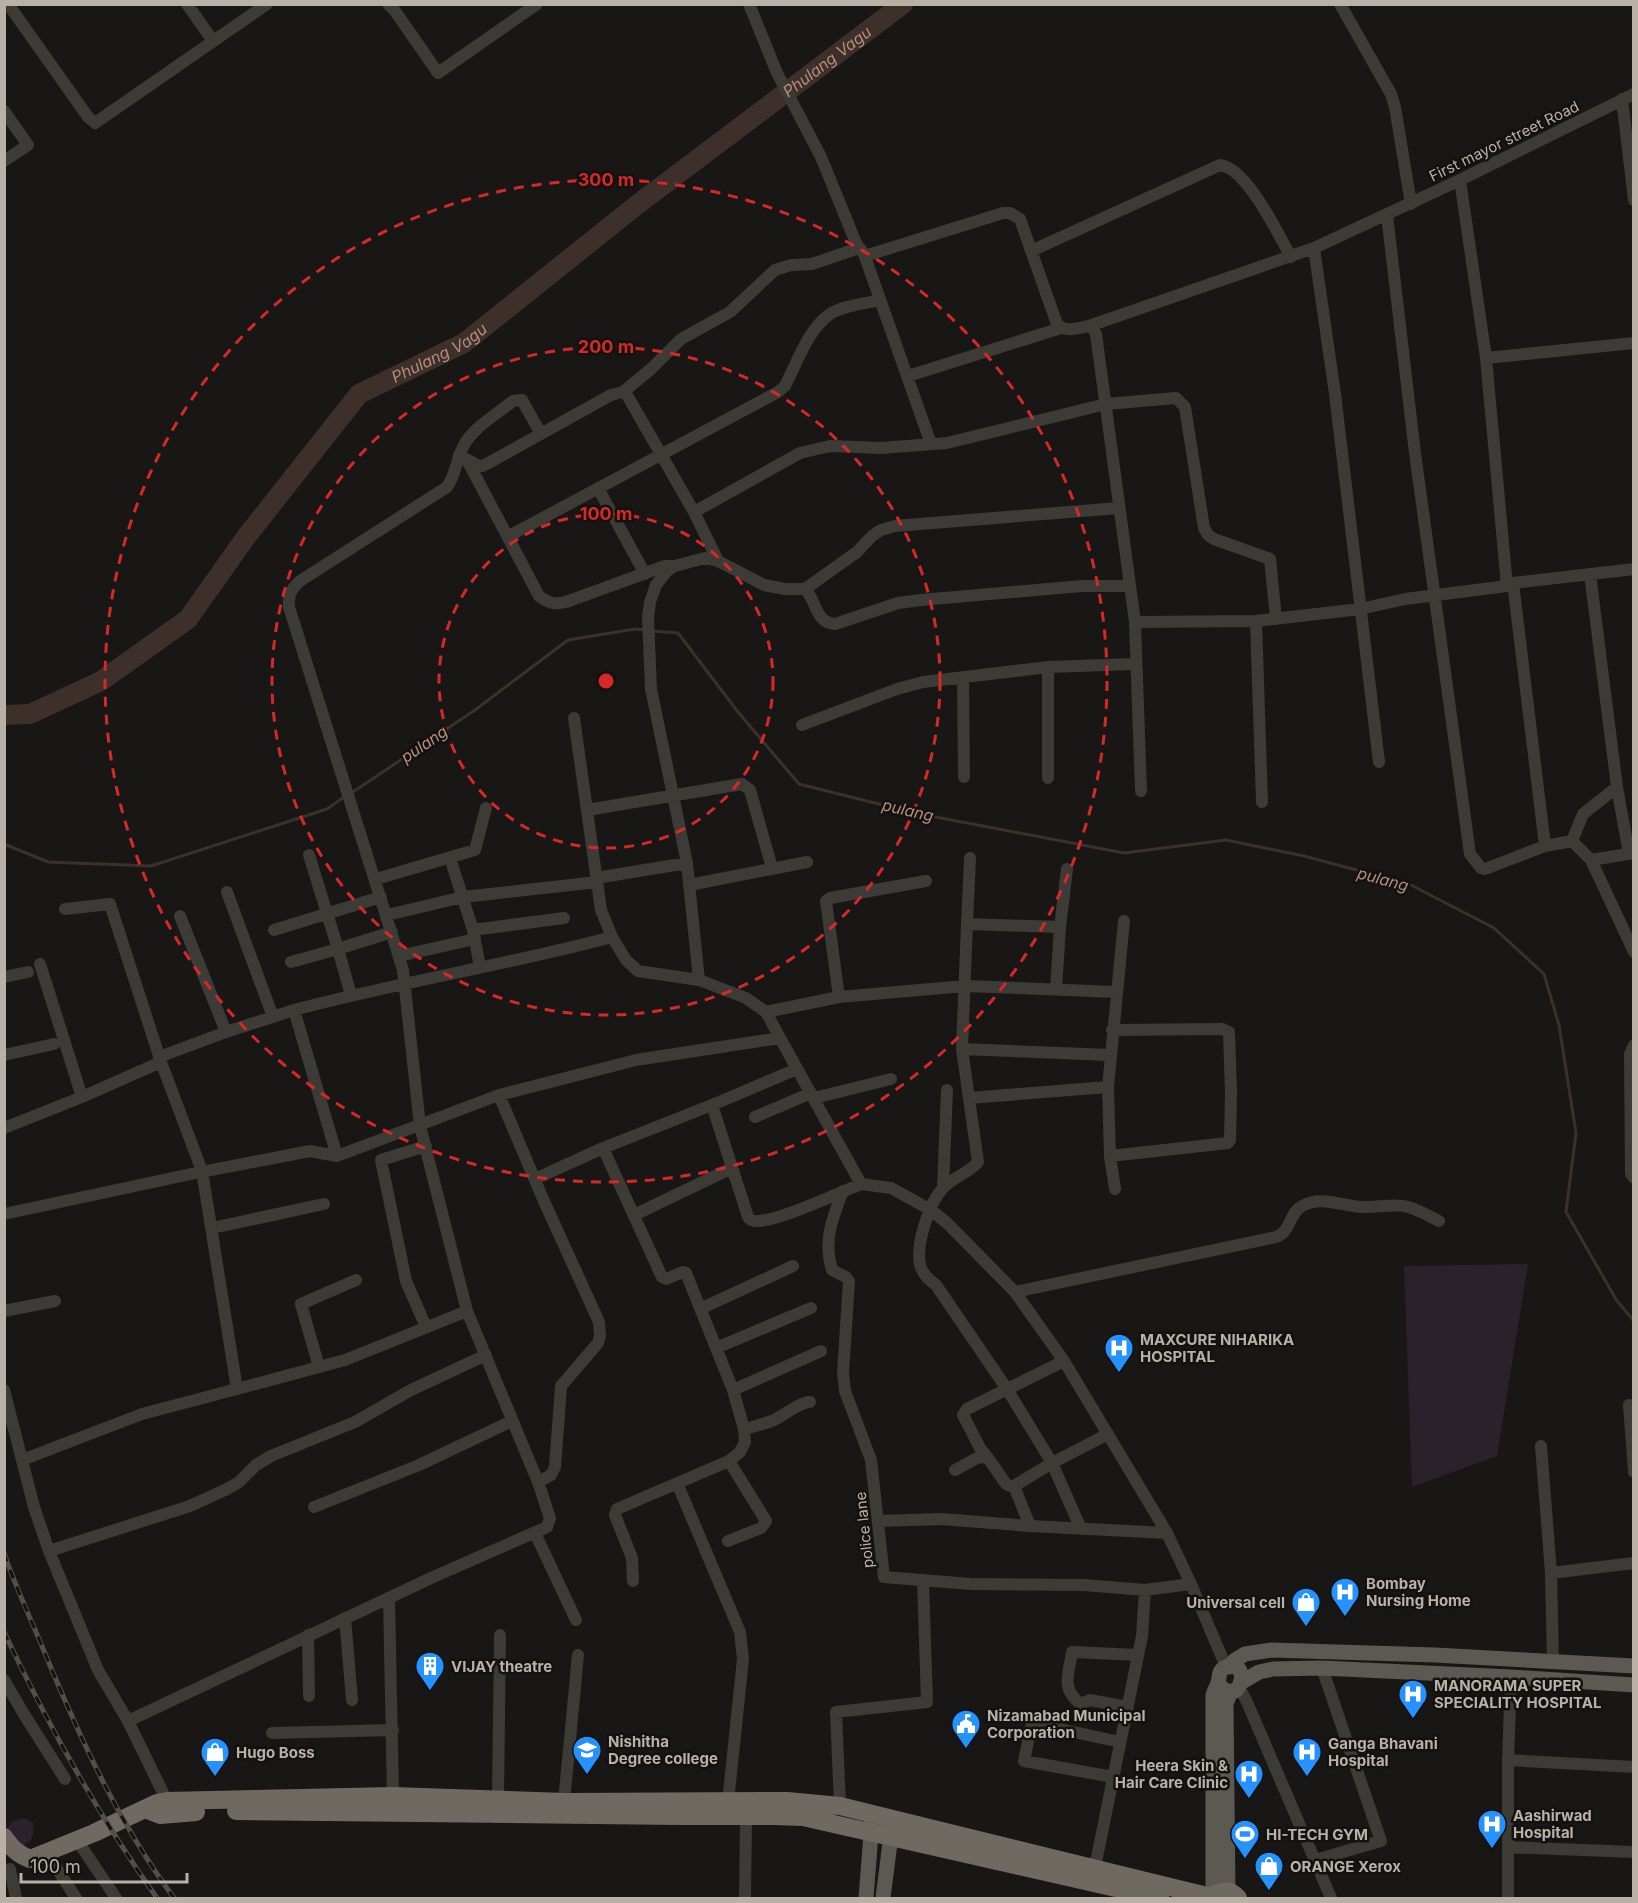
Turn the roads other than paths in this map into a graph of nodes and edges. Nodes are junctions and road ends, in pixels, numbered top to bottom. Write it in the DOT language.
graph roads {
  1 [pos="187,4"];
  2 [pos="267,4"];
  3 [pos="537,4"];
  4 [pos="748,4"];
  5 [pos="1340,4"];
  6 [pos="6,5"];
  7 [pos="396,7"];
  8 [pos="213,41"];
  9 [pos="1634,94"];
  10 [pos="1622,99"];
  11 [pos="4,111"];
  12 [pos="4,161"];
  13 [pos="1460,180"];
  14 [pos="1634,200"];
  15 [pos="1411,204"];
  16 [pos="1387,215"];
  17 [pos="1314,248"];
  18 [pos="861,251"];
  19 [pos="1031,251"];
  20 [pos="1291,257"];
  21 [pos="880,300"];
  22 [pos="1089,326"];
  23 [pos="1061,328"];
  24 [pos="1634,343"];
  25 [pos="1485,358"];
  26 [pos="908,376"];
  27 [pos="623,392"];
  28 [pos="1106,404"];
  29 [pos="541,434"];
  30 [pos="931,444"];
  31 [pos="661,454"];
  32 [pos="463,457"];
  33 [pos="598,488"];
  34 [pos="1119,508"];
  35 [pos="694,512"];
  36 [pos="509,536"];
  37 [pos="718,561"];
  38 [pos="675,566"];
  39 [pos="1634,569"];
  40 [pos="645,574"];
  41 [pos="1590,574"];
  42 [pos="1510,585"];
  43 [pos="1130,586"];
  44 [pos="805,589"];
  45 [pos="1433,596"];
  46 [pos="1360,609"];
  47 [pos="1276,619"];
  48 [pos="1256,621"];
  49 [pos="1135,622"];
  50 [pos="1136,664"];
  51 [pos="1048,667"];
  52 [pos="963,678"];
  53 [pos="574,718"];
  54 [pos="802,725"];
  55 [pos="1378,762"];
  56 [pos="964,777"];
  57 [pos="1048,778"];
  58 [pos="1617,788"];
  59 [pos="1141,791"];
  60 [pos="673,796"];
  61 [pos="1262,802"];
  62 [pos="486,808"];
  63 [pos="587,810"];
  64 [pos="1572,841"];
  65 [pos="1545,846"];
  66 [pos="1631,853"];
  67 [pos="309,855"];
  68 [pos="450,858"];
  69 [pos="970,858"];
  70 [pos="1591,860"];
  71 [pos="807,862"];
  72 [pos="687,863"];
  73 [pos="772,868"];
  74 [pos="1066,869"];
  75 [pos="376,879"];
  76 [pos="596,880"];
  77 [pos="926,881"];
  78 [pos="689,885"];
  79 [pos="227,892"];
  80 [pos="381,897"];
  81 [pos="463,897"];
  82 [pos="65,909"];
  83 [pos="327,913"];
  84 [pos="387,915"];
  85 [pos="180,916"];
  86 [pos="564,918"];
  87 [pos="1124,921"];
  88 [pos="967,924"];
  89 [pos="1060,927"];
  90 [pos="274,930"];
  91 [pos="392,932"];
  92 [pos="474,935"];
  93 [pos="612,937"];
  94 [pos="338,949"];
  95 [pos="1634,952"];
  96 [pos="399,956"];
  97 [pos="291,962"];
  98 [pos="40,964"];
  99 [pos="480,967"];
  100 [pos="28,972"];
  101 [pos="4,977"];
  102 [pos="699,980"];
  103 [pos="405,984"];
  104 [pos="965,986"];
  105 [pos="1056,989"];
  106 [pos="1117,992"];
  107 [pos="351,995"];
  108 [pos="839,997"];
  109 [pos="294,1010"];
  110 [pos="766,1012"];
  111 [pos="273,1017"];
  112 [pos="1112,1030"];
  113 [pos="226,1032"];
  114 [pos="780,1038"];
  115 [pos="54,1044"];
  116 [pos="1634,1045"];
  117 [pos="962,1049"];
  118 [pos="4,1055"];
  119 [pos="1110,1055"];
  120 [pos="160,1060"];
  121 [pos="797,1069"];
  122 [pos="891,1079"];
  123 [pos="1107,1088"];
  124 [pos="947,1090"];
  125 [pos="499,1095"];
  126 [pos="812,1095"];
  127 [pos="82,1097"];
  128 [pos="969,1098"];
  129 [pos="712,1105"];
  130 [pos="756,1117"];
  131 [pos="420,1126"];
  132 [pos="4,1128"];
  133 [pos="426,1146"];
  134 [pos="603,1148"];
  135 [pos="337,1156"];
  136 [pos="1110,1156"];
  137 [pos="732,1168"];
  138 [pos="202,1172"];
  139 [pos="1634,1178"];
  140 [pos="535,1179"];
  141 [pos="861,1184"];
  142 [pos="943,1188"];
  143 [pos="1115,1189"];
  144 [pos="843,1191"];
  145 [pos="324,1204"];
  146 [pos="931,1210"];
  147 [pos="4,1214"];
  148 [pos="634,1215"];
  149 [pos="1438,1221"];
  150 [pos="212,1228"];
  151 [pos="793,1266"];
  152 [pos="356,1280"];
  153 [pos="1015,1292"];
  154 [pos="55,1301"];
  155 [pos="702,1308"];
  156 [pos="811,1308"];
  157 [pos="4,1311"];
  158 [pos="467,1311"];
  159 [pos="426,1327"];
  160 [pos="716,1348"];
  161 [pos="821,1351"];
  162 [pos="486,1355"];
  163 [pos="1064,1360"];
  164 [pos="319,1367"];
  165 [pos="237,1389"];
  166 [pos="1006,1389"];
  167 [pos="4,1390"];
  168 [pos="733,1390"];
  169 [pos="810,1402"];
  170 [pos="1629,1405"];
  171 [pos="512,1421"];
  172 [pos="744,1429"];
  173 [pos="1108,1434"];
  174 [pos="1541,1446"];
  175 [pos="988,1458"];
  176 [pos="22,1460"];
  177 [pos="729,1461"];
  178 [pos="1052,1463"];
  179 [pos="955,1470"];
  180 [pos="1634,1472"];
  181 [pos="538,1482"];
  182 [pos="677,1483"];
  183 [pos="1013,1487"];
  184 [pos="314,1507"];
  185 [pos="879,1521"];
  186 [pos="1030,1526"];
  187 [pos="1081,1529"];
  188 [pos="535,1533"];
  189 [pos="1167,1533"];
  190 [pos="728,1540"];
  191 [pos="48,1551"];
  192 [pos="1634,1563"];
  193 [pos="1551,1573"];
  194 [pos="923,1580"];
  195 [pos="633,1581"];
  196 [pos="1191,1584"];
  197 [pos="1145,1590"];
  198 [pos="389,1598"];
  199 [pos="345,1618"];
  200 [pos="576,1620"];
  201 [pos="308,1635"];
  202 [pos="500,1635"];
  203 [pos="578,1655"];
  204 [pos="1138,1655"];
  205 [pos="1553,1662"];
  206 [pos="1634,1666"];
  207 [pos="1227,1667"];
  208 [pos="1322,1668"];
  209 [pos="1511,1677"];
  210 [pos="1634,1685"];
  211 [pos="6,1686"];
  212 [pos="1233,1686"];
  213 [pos="309,1696"];
  214 [pos="352,1700"];
  215 [pos="1127,1707"];
  216 [pos="128,1721"];
  217 [pos="393,1730"];
  218 [pos="272,1733"];
  219 [pos="1120,1742"];
  220 [pos="1508,1760"];
  221 [pos="1634,1767"];
  222 [pos="1113,1777"];
  223 [pos="65,1779"];
  224 [pos="393,1796"];
  225 [pos="498,1798"];
  226 [pos="167,1801"];
  227 [pos="564,1802"];
  228 [pos="728,1802"];
  229 [pos="840,1806"];
  230 [pos="146,1809"];
  231 [pos="873,1815"];
  232 [pos="746,1816"];
  233 [pos="894,1818"];
  234 [pos="869,1833"];
  235 [pos="4,1837"];
  236 [pos="891,1837"];
  237 [pos="77,1840"];
  238 [pos="1508,1847"];
  239 [pos="1634,1852"];
  240 [pos="38,1855"];
  241 [pos="1315,1860"];
  242 [pos="1095,1868"];
  243 [pos="7,1870"];
  244 [pos="18,1896"];
  245 [pos="1220,1896"];
  246 [pos="76,1899"];
  247 [pos="116,1899"];
  248 [pos="745,1899"];
  249 [pos="866,1899"];
  250 [pos="884,1899"];
  251 [pos="1160,1899"];
  252 [pos="1330,1899"];
  253 [pos="1508,1899"];
  1 -- 8 [label="street"];
  2 -- 8 [label="street"];
  3 -- 7 [label="street"];
  4 -- 18 [label="street"];
  5 -- 15 [label="street"];
  6 -- 8 [label="street"];
  9 -- 10 [label="street, First mayor street Road"];
  10 -- 13 [label="street, First mayor street Road"];
  10 -- 14 [label="street"];
  11 -- 12 [label="street"];
  13 -- 15 [label="street, First mayor street Road"];
  13 -- 25 [label="street"];
  15 -- 16 [label="street, First mayor street Road"];
  16 -- 17 [label="street, First mayor street Road"];
  16 -- 45 [label="street"];
  17 -- 20 [label="street, First mayor street Road"];
  17 -- 46 [label="street"];
  18 -- 19 [label="street"];
  18 -- 21 [label="street"];
  18 -- 27 [label="street"];
  19 -- 20 [label="street"];
  19 -- 23 [label="street"];
  20 -- 22 [label="street, First mayor street Road"];
  21 -- 26 [label="street"];
  21 -- 31 [label="street"];
  22 -- 23 [label="street, First mayor street Road"];
  22 -- 28 [label="street"];
  23 -- 26 [label="street, First mayor street Road"];
  24 -- 25 [label="street"];
  25 -- 42 [label="street"];
  26 -- 30 [label="street"];
  27 -- 29 [label="street"];
  27 -- 31 [label="street"];
  28 -- 30 [label="street"];
  28 -- 34 [label="street"];
  28 -- 47 [label="street"];
  29 -- 32 [label="street"];
  29 -- 32 [label="street"];
  30 -- 35 [label="street"];
  31 -- 33 [label="street"];
  31 -- 35 [label="street"];
  32 -- 36 [label="street"];
  32 -- 75 [label="street"];
  33 -- 36 [label="street"];
  33 -- 40 [label="street"];
  34 -- 43 [label="street"];
  34 -- 44 [label="street"];
  35 -- 37 [label="street"];
  36 -- 40 [label="street"];
  37 -- 38 [label="street"];
  37 -- 44 [label="street"];
  38 -- 40 [label="street"];
  38 -- 60 [label="street"];
  39 -- 41 [label="street"];
  41 -- 42 [label="street"];
  41 -- 58 [label="street"];
  42 -- 45 [label="street"];
  42 -- 65 [label="street"];
  43 -- 44 [label="street"];
  43 -- 49 [label="street"];
  45 -- 46 [label="street"];
  45 -- 65 [label="street"];
  46 -- 47 [label="street"];
  46 -- 55 [label="street"];
  47 -- 48 [label="street"];
  48 -- 49 [label="street"];
  48 -- 61 [label="street"];
  49 -- 50 [label="street"];
  50 -- 51 [label="street"];
  50 -- 59 [label="street"];
  51 -- 52 [label="street"];
  51 -- 57 [label="street"];
  52 -- 54 [label="street"];
  52 -- 56 [label="street"];
  53 -- 63 [label="street"];
  58 -- 64 [label="street"];
  58 -- 66 [label="street"];
  60 -- 63 [label="street"];
  60 -- 72 [label="street"];
  60 -- 73 [label="street"];
  62 -- 68 [label="street"];
  63 -- 76 [label="street"];
  64 -- 65 [label="street"];
  64 -- 70 [label="street"];
  66 -- 70 [label="street"];
  67 -- 83 [label="street"];
  68 -- 75 [label="street"];
  68 -- 81 [label="street"];
  69 -- 88 [label="street"];
  70 -- 95 [label="street"];
  71 -- 73 [label="street"];
  72 -- 76 [label="street"];
  72 -- 78 [label="street"];
  73 -- 78 [label="street"];
  74 -- 89 [label="street"];
  75 -- 80 [label="street"];
  76 -- 81 [label="street"];
  76 -- 93 [label="street"];
  77 -- 108 [label="street"];
  78 -- 102 [label="street"];
  79 -- 111 [label="street"];
  80 -- 83 [label="street"];
  80 -- 84 [label="street"];
  81 -- 84 [label="street"];
  81 -- 92 [label="street"];
  82 -- 120 [label="street"];
  83 -- 90 [label="street"];
  83 -- 94 [label="street"];
  84 -- 91 [label="street"];
  85 -- 113 [label="street"];
  86 -- 92 [label="street"];
  87 -- 106 [label="street"];
  88 -- 89 [label="street"];
  88 -- 104 [label="street"];
  89 -- 105 [label="street"];
  91 -- 94 [label="street"];
  91 -- 96 [label="street"];
  92 -- 96 [label="street"];
  92 -- 99 [label="street"];
  93 -- 99 [label="street"];
  93 -- 102 [label="street"];
  94 -- 97 [label="street"];
  94 -- 107 [label="street"];
  96 -- 103 [label="street"];
  98 -- 127 [label="street"];
  99 -- 103 [label="street"];
  100 -- 101 [label="street"];
  102 -- 110 [label="street"];
  103 -- 107 [label="street"];
  103 -- 131 [label="street"];
  104 -- 105 [label="street"];
  104 -- 108 [label="street"];
  104 -- 117 [label="street"];
  105 -- 106 [label="street"];
  106 -- 112 [label="street"];
  107 -- 109 [label="street"];
  108 -- 110 [label="street"];
  109 -- 111 [label="street"];
  109 -- 135 [label="street"];
  110 -- 114 [label="street"];
  111 -- 113 [label="street"];
  112 -- 119 [label="street"];
  112 -- 136 [label="street"];
  113 -- 120 [label="street"];
  114 -- 121 [label="street"];
  114 -- 125 [label="street"];
  115 -- 118 [label="street"];
  116 -- 139 [label="street"];
  117 -- 119 [label="street"];
  117 -- 128 [label="street"];
  119 -- 123 [label="street"];
  120 -- 127 [label="street"];
  120 -- 138 [label="street"];
  121 -- 126 [label="street"];
  121 -- 129 [label="street"];
  122 -- 126 [label="street"];
  123 -- 128 [label="street"];
  123 -- 136 [label="street"];
  124 -- 142 [label="street"];
  125 -- 131 [label="street"];
  125 -- 140 [label="street"];
  126 -- 130 [label="street"];
  126 -- 141 [label="street"];
  127 -- 132 [label="street"];
  128 -- 142 [label="street"];
  129 -- 134 [label="street"];
  129 -- 137 [label="street"];
  131 -- 133 [label="street"];
  131 -- 135 [label="street"];
  133 -- 158 [label="street"];
  133 -- 159 [label="street"];
  134 -- 140 [label="street"];
  134 -- 148 [label="street"];
  135 -- 138 [label="street"];
  136 -- 143 [label="street"];
  137 -- 144 [label="street"];
  137 -- 148 [label="street"];
  138 -- 147 [label="street"];
  138 -- 150 [label="street"];
  140 -- 181 [label="street"];
  141 -- 144 [label="street"];
  141 -- 146 [label="street"];
  142 -- 146 [label="street"];
  144 -- 185 [label="street, police lane"];
  145 -- 150 [label="street"];
  146 -- 153 [label="street"];
  146 -- 166 [label="street"];
  148 -- 155 [label="street"];
  149 -- 153 [label="street"];
  150 -- 165 [label="street"];
  151 -- 155 [label="street"];
  152 -- 164 [label="street"];
  153 -- 163 [label="street"];
  154 -- 157 [label="street"];
  155 -- 160 [label="street"];
  156 -- 160 [label="street"];
  158 -- 159 [label="street"];
  158 -- 162 [label="street"];
  159 -- 164 [label="street"];
  160 -- 168 [label="street"];
  161 -- 168 [label="street"];
  162 -- 171 [label="street"];
  162 -- 191 [label="street"];
  163 -- 166 [label="street"];
  163 -- 173 [label="street"];
  164 -- 165 [label="street"];
  165 -- 176 [label="street"];
  166 -- 175 [label="street"];
  166 -- 178 [label="street"];
  167 -- 176 [label="street"];
  168 -- 172 [label="street"];
  169 -- 172 [label="street"];
  170 -- 180 [label="street"];
  171 -- 181 [label="street"];
  171 -- 184 [label="street"];
  172 -- 177 [label="street"];
  173 -- 178 [label="street"];
  173 -- 189 [label="street"];
  174 -- 193 [label="street"];
  175 -- 179 [label="street"];
  175 -- 183 [label="street"];
  176 -- 191 [label="street"];
  177 -- 182 [label="street"];
  177 -- 190 [label="street"];
  178 -- 183 [label="street"];
  178 -- 187 [label="street"];
  181 -- 188 [label="street"];
  182 -- 195 [label="street"];
  182 -- 228 [label="street"];
  183 -- 186 [label="street"];
  185 -- 186 [label="street"];
  185 -- 194 [label="street, police lane"];
  186 -- 187 [label="street"];
  187 -- 189 [label="street"];
  188 -- 198 [label="street"];
  188 -- 200 [label="street"];
  189 -- 196 [label="street"];
  191 -- 216 [label="street"];
  192 -- 193 [label="street"];
  193 -- 205 [label="street"];
  194 -- 197 [label="street, police lane"];
  194 -- 229 [label="street"];
  196 -- 197 [label="street, police lane"];
  196 -- 207 [label="street"];
  197 -- 204 [label="street"];
  198 -- 199 [label="street"];
  198 -- 217 [label="street"];
  199 -- 201 [label="street"];
  199 -- 214 [label="street"];
  201 -- 213 [label="street"];
  201 -- 216 [label="street"];
  202 -- 225 [label="street"];
  203 -- 227 [label="street"];
  204 -- 215 [label="street"];
  204 -- 215 [label="street"];
  205 -- 206 [label="main road"];
  205 -- 207 [label="main road"];
  207 -- 212 [label="main road"];
  207 -- 212 [label="main road"];
  208 -- 209 [label="main road"];
  208 -- 212 [label="main road"];
  208 -- 241 [label="street"];
  209 -- 210 [label="main road"];
  209 -- 220 [label="street"];
  211 -- 223 [label="street"];
  212 -- 241 [label="street"];
  212 -- 245 [label="main road"];
  215 -- 219 [label="street"];
  216 -- 226 [label="street"];
  217 -- 218 [label="street"];
  217 -- 224 [label="street"];
  219 -- 222 [label="street"];
  219 -- 222 [label="street"];
  220 -- 221 [label="street"];
  220 -- 238 [label="street"];
  222 -- 242 [label="street"];
  224 -- 225 [label="highway"];
  224 -- 226 [label="highway"];
  225 -- 227 [label="highway"];
  226 -- 230 [label="highway"];
  227 -- 228 [label="highway"];
  228 -- 229 [label="highway"];
  229 -- 231 [label="highway"];
  230 -- 232 [label="highway"];
  230 -- 237 [label="highway"];
  231 -- 233 [label="highway"];
  231 -- 234 [label="main road"];
  232 -- 234 [label="highway"];
  232 -- 248 [label="street"];
  233 -- 236 [label="main road"];
  233 -- 242 [label="highway"];
  234 -- 236 [label="highway"];
  234 -- 249 [label="main road"];
  235 -- 240 [label="highway"];
  236 -- 250 [label="main road"];
  236 -- 251 [label="highway"];
  237 -- 240 [label="highway"];
  237 -- 247 [label="street"];
  238 -- 239 [label="street"];
  238 -- 253 [label="street"];
  240 -- 243 [label="street"];
  240 -- 246 [label="street"];
  241 -- 252 [label="street"];
  242 -- 245 [label="highway"];
  243 -- 244 [label="street"];
}
